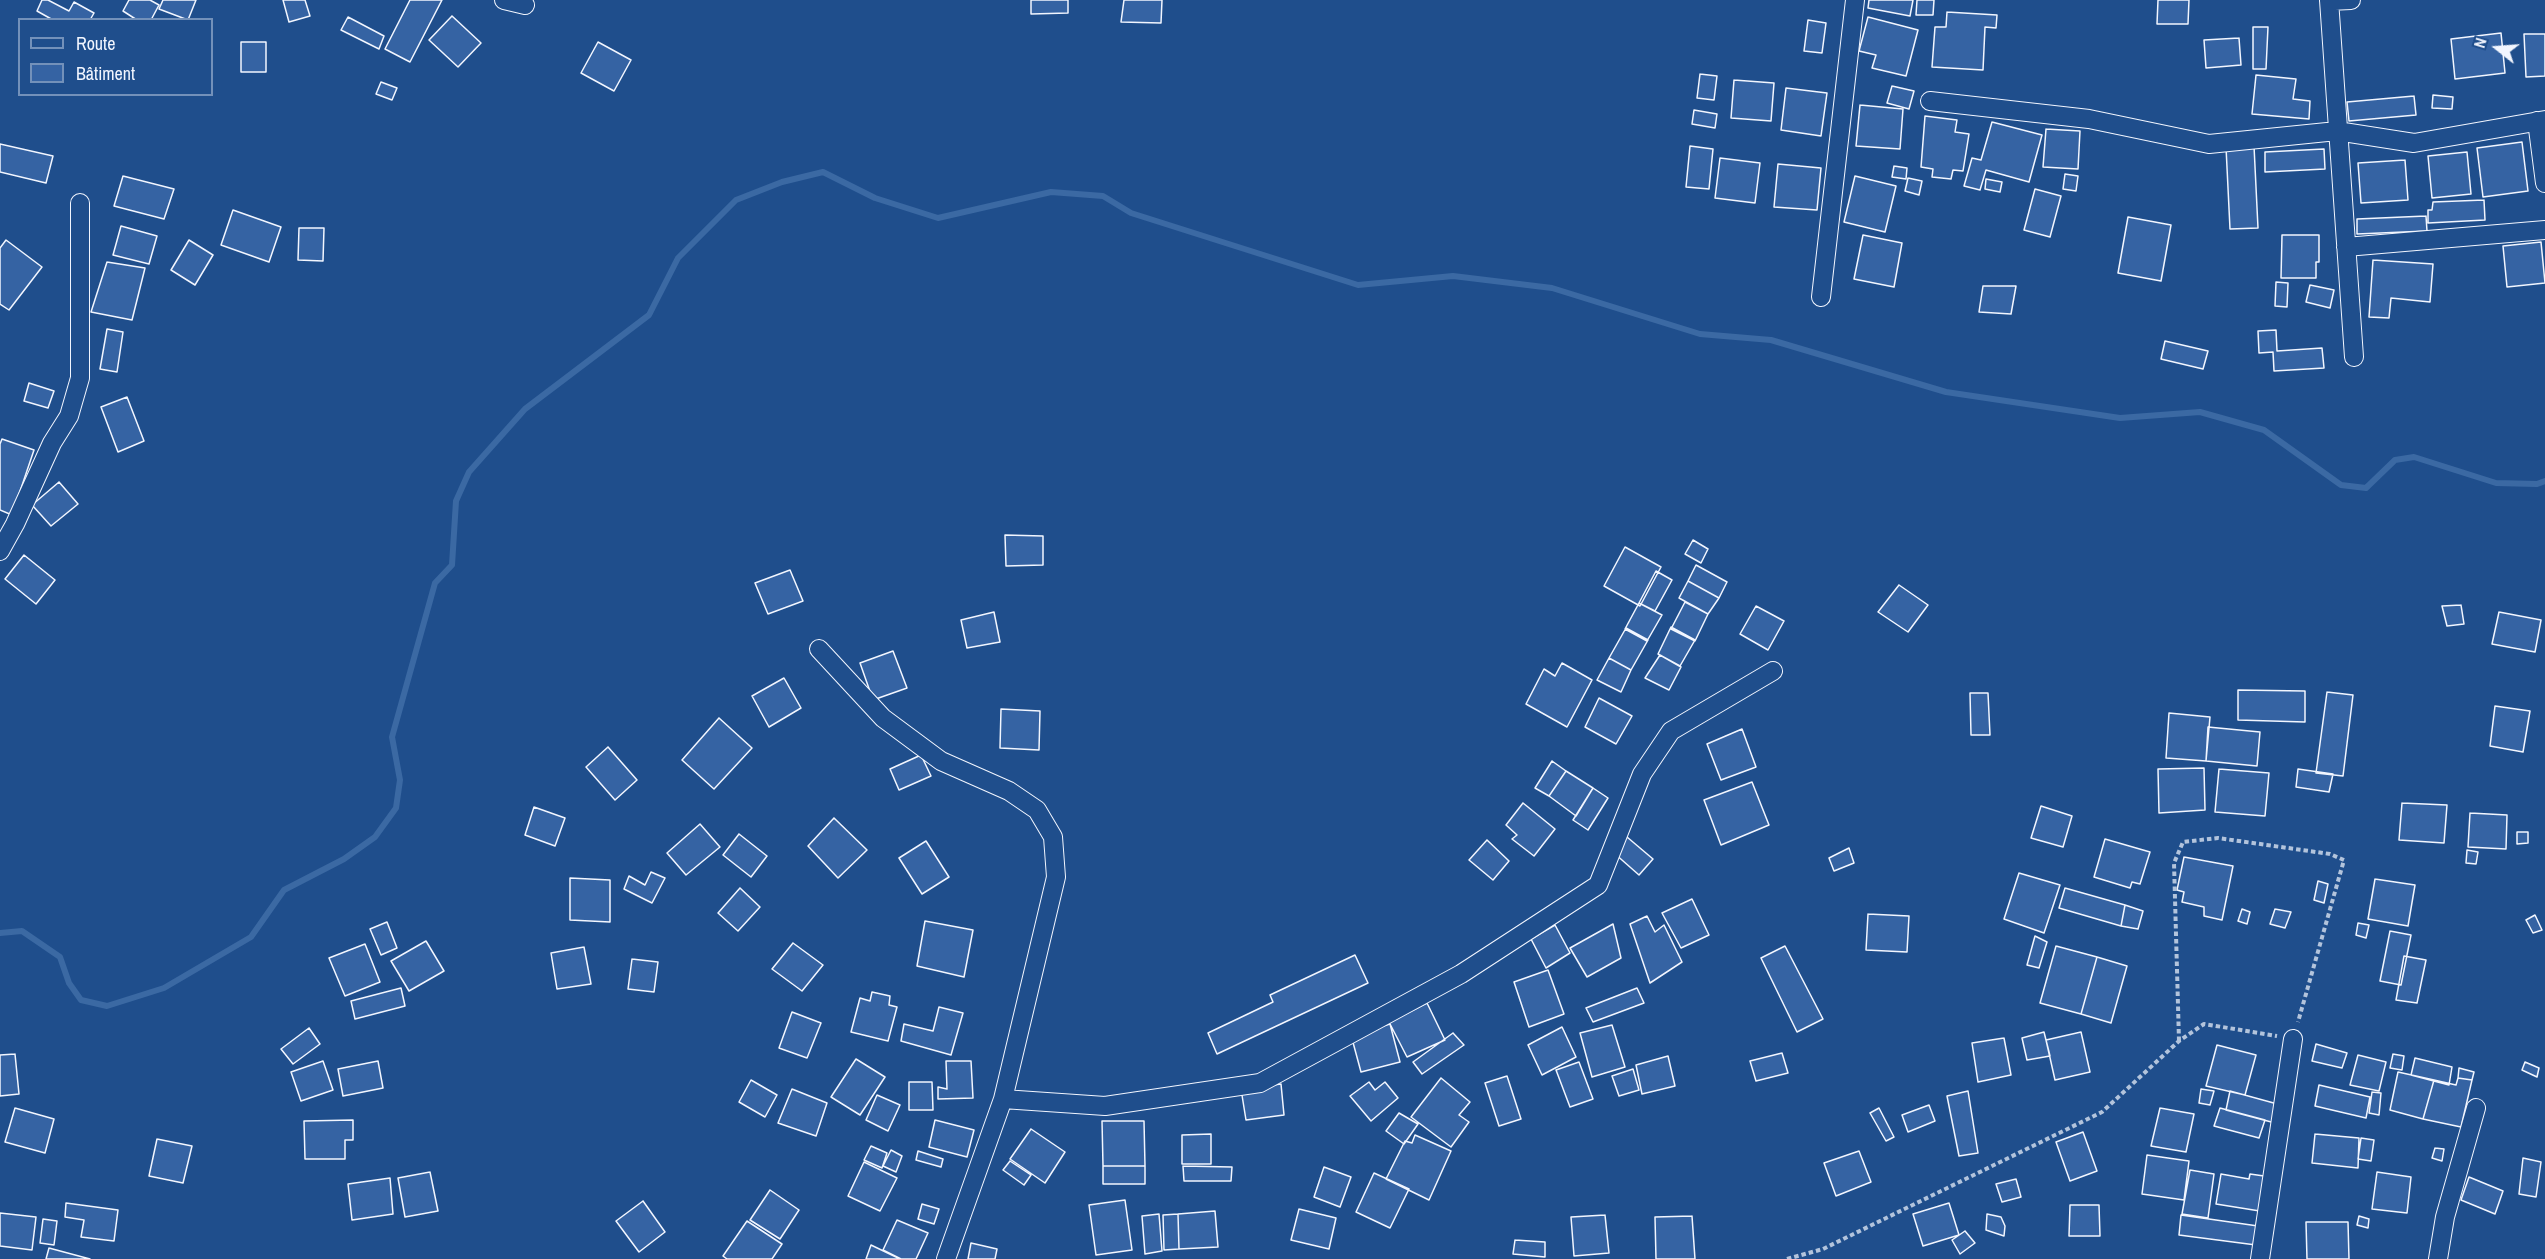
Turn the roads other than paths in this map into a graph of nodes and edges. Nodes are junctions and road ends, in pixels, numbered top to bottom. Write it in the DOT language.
graph roads {
  1 [pos="504,0"];
  2 [pos="1856,0"];
  3 [pos="2351,0"];
  4 [pos="2329,1"];
  5 [pos="525,5"];
  6 [pos="1930,101"];
  7 [pos="2541,121"];
  8 [pos="2337,131"];
  9 [pos="2545,183"];
  10 [pos="80,202"];
  11 [pos="2545,230"];
  12 [pos="2346,247"];
  13 [pos="1821,297"];
  14 [pos="2354,357"];
  15 [pos="8,521"];
  16 [pos="0,551"];
  17 [pos="819,649"];
  18 [pos="1773,671"];
  19 [pos="2293,1039"];
  20 [pos="1003,1100"];
  21 [pos="2476,1108"];
  22 [pos="946,1259"];
  23 [pos="2260,1259"];
  24 [pos="2438,1259"];
  1 -- 5 [label="street"];
  2 -- 13 [label="street"];
  3 -- 4 [label="street"];
  4 -- 8 [label="street"];
  6 -- 8 [label="street"];
  7 -- 8 [label="street"];
  7 -- 9 [label="street"];
  8 -- 12 [label="street"];
  10 -- 15 [label="street"];
  11 -- 12 [label="street"];
  12 -- 14 [label="street"];
  15 -- 16 [label="street"];
  17 -- 20 [label="street"];
  18 -- 20 [label="street"];
  19 -- 23 [label="street"];
  20 -- 22 [label="street"];
  21 -- 24 [label="street"];
}
